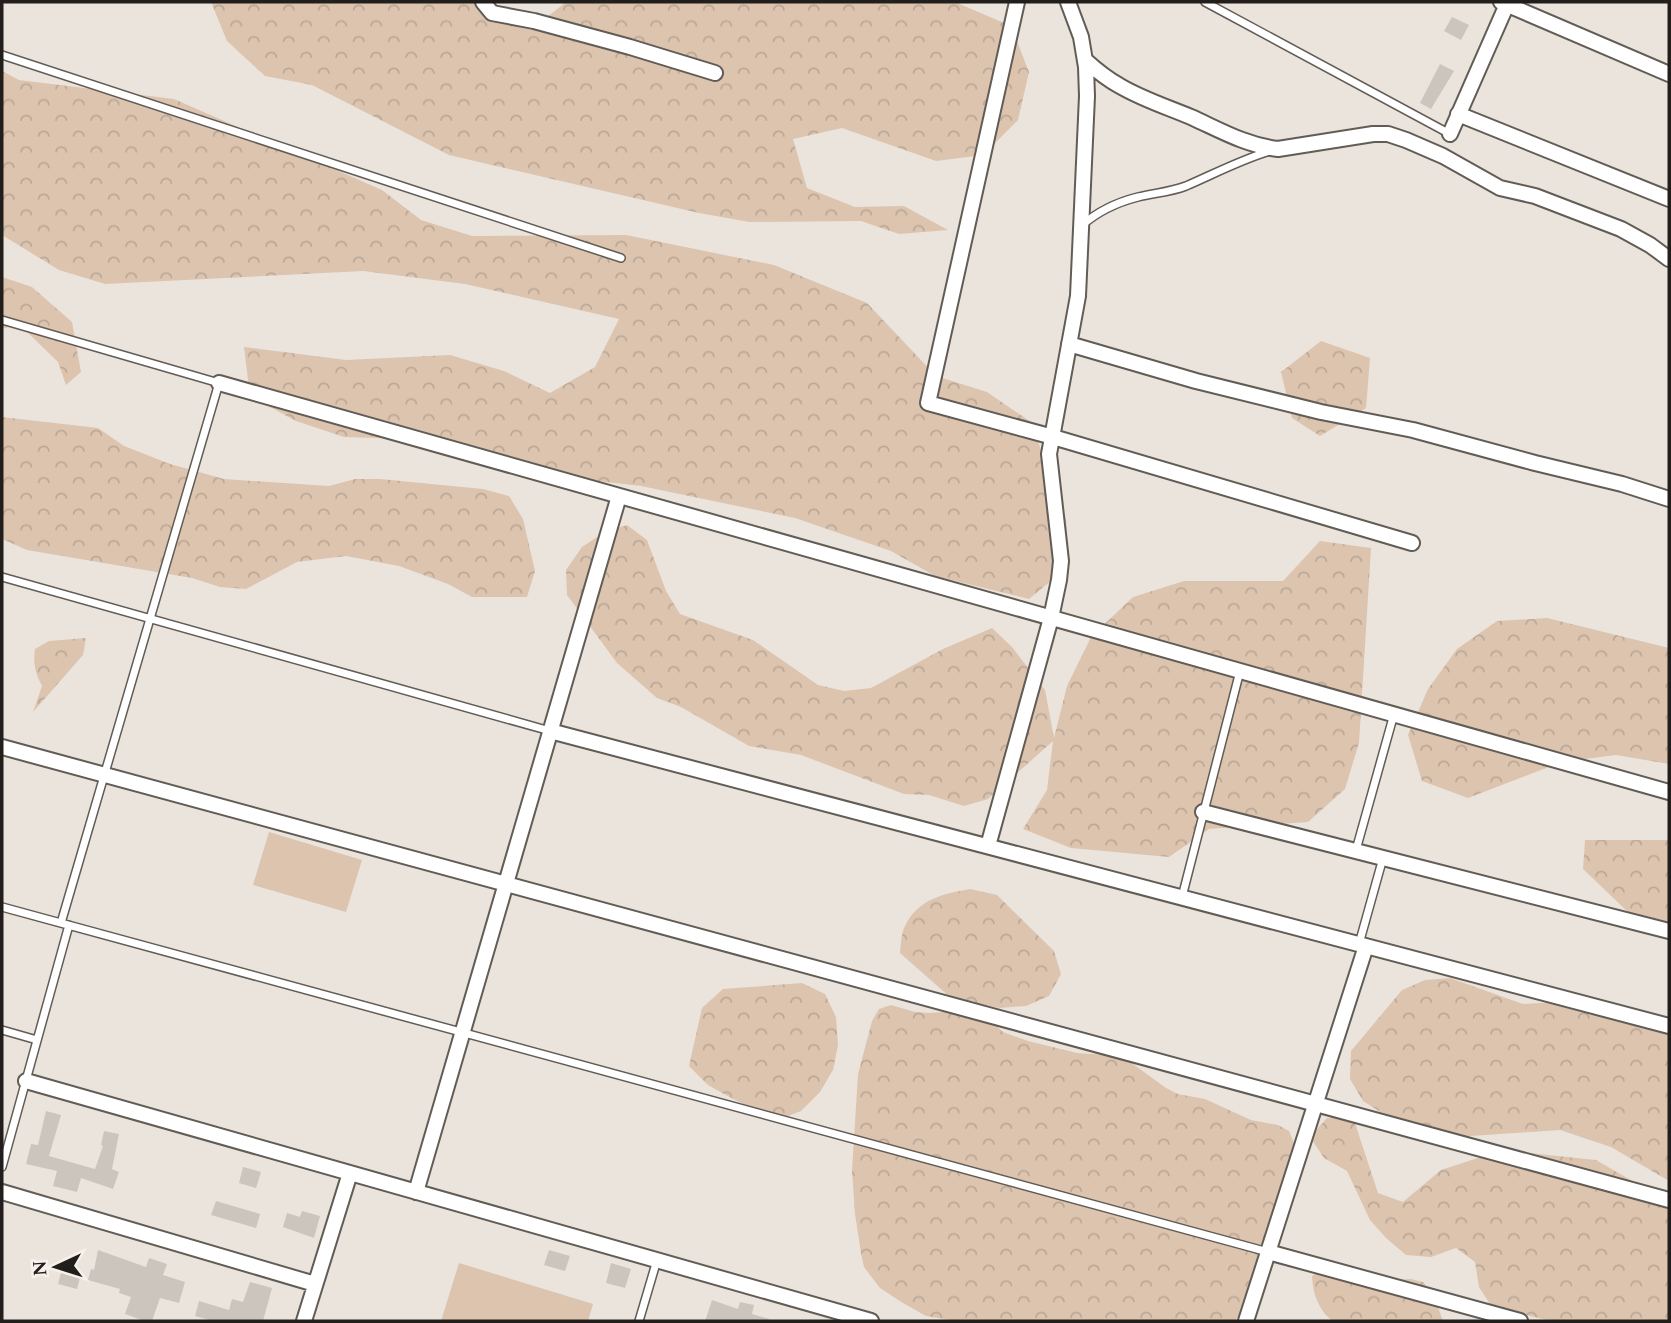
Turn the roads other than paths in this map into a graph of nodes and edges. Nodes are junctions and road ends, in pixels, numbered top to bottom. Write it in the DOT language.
graph roads {
  1 [pos="483,2"];
  2 [pos="1017,2"];
  3 [pos="1068,2"];
  4 [pos="1205,2"];
  5 [pos="1505,3"];
  6 [pos="2,55"];
  7 [pos="1085,60"];
  8 [pos="715,73"];
  9 [pos="1669,74"];
  10 [pos="1458,114"];
  11 [pos="1450,134"];
  12 [pos="1275,149"];
  13 [pos="1669,199"];
  14 [pos="1081,226"];
  15 [pos="621,258"];
  16 [pos="1669,259"];
  17 [pos="2,320"];
  18 [pos="1069,344"];
  19 [pos="219,383"];
  20 [pos="1053,437"];
  21 [pos="619,496"];
  22 [pos="1669,499"];
  23 [pos="1412,542"];
  24 [pos="2,577"];
  25 [pos="150,618"];
  26 [pos="1052,618"];
  27 [pos="1240,671"];
  28 [pos="1394,714"];
  29 [pos="550,731"];
  30 [pos="2,747"];
  31 [pos="104,775"];
  32 [pos="1669,792"];
  33 [pos="1203,812"];
  34 [pos="988,846"];
  35 [pos="1356,851"];
  36 [pos="1383,858"];
  37 [pos="506,883"];
  38 [pos="1182,897"];
  39 [pos="2,907"];
  40 [pos="65,924"];
  41 [pos="1669,931"];
  42 [pos="1362,945"];
  43 [pos="1669,1026"];
  44 [pos="2,1030"];
  45 [pos="463,1032"];
  46 [pos="37,1040"];
  47 [pos="26,1081"];
  48 [pos="1316,1104"];
  49 [pos="2,1167"];
  50 [pos="350,1173"];
  51 [pos="2,1192"];
  52 [pos="416,1192"];
  53 [pos="1669,1200"];
  54 [pos="1268,1252"];
  55 [pos="657,1260"];
  56 [pos="315,1284"];
  57 [pos="304,1321"];
  58 [pos="639,1321"];
  59 [pos="871,1321"];
  60 [pos="1246,1321"];
  61 [pos="1520,1321"];
  1 -- 8 [label="street"];
  2 -- 20 [label="street"];
  3 -- 7 [label="street"];
  4 -- 11 [label="lane"];
  5 -- 9 [label="street"];
  5 -- 10 [label="street"];
  6 -- 15 [label="lane"];
  7 -- 12 [label="street"];
  7 -- 14 [label="street"];
  10 -- 11 [label="street"];
  10 -- 13 [label="street"];
  12 -- 14 [label="lane"];
  12 -- 16 [label="street"];
  14 -- 18 [label="street"];
  17 -- 19 [label="lane"];
  18 -- 20 [label="street"];
  18 -- 22 [label="street"];
  19 -- 21 [label="street"];
  19 -- 25 [label="lane"];
  20 -- 23 [label="street"];
  20 -- 26 [label="street"];
  21 -- 26 [label="street"];
  21 -- 29 [label="street"];
  24 -- 25 [label="lane"];
  25 -- 29 [label="lane"];
  25 -- 31 [label="lane"];
  26 -- 27 [label="street"];
  26 -- 34 [label="street"];
  27 -- 28 [label="street"];
  27 -- 33 [label="lane"];
  28 -- 32 [label="street"];
  28 -- 35 [label="lane"];
  29 -- 34 [label="street"];
  29 -- 37 [label="street"];
  30 -- 31 [label="street"];
  31 -- 37 [label="street"];
  31 -- 40 [label="lane"];
  33 -- 35 [label="street"];
  33 -- 38 [label="lane"];
  34 -- 38 [label="street"];
  35 -- 36 [label="street"];
  36 -- 41 [label="street"];
  36 -- 42 [label="lane"];
  37 -- 45 [label="street"];
  37 -- 48 [label="street"];
  38 -- 42 [label="street"];
  39 -- 40 [label="lane"];
  40 -- 45 [label="lane"];
  40 -- 46 [label="lane"];
  42 -- 43 [label="street"];
  42 -- 48 [label="street"];
  44 -- 46 [label="lane"];
  45 -- 52 [label="street"];
  45 -- 54 [label="lane"];
  46 -- 47 [label="lane"];
  47 -- 49 [label="lane"];
  47 -- 50 [label="street"];
  48 -- 53 [label="street"];
  48 -- 54 [label="street"];
  50 -- 52 [label="street"];
  50 -- 56 [label="street"];
  51 -- 56 [label="street"];
  52 -- 55 [label="street"];
  54 -- 60 [label="street"];
  54 -- 61 [label="street"];
  55 -- 58 [label="lane"];
  55 -- 59 [label="street"];
  56 -- 57 [label="street"];
}
